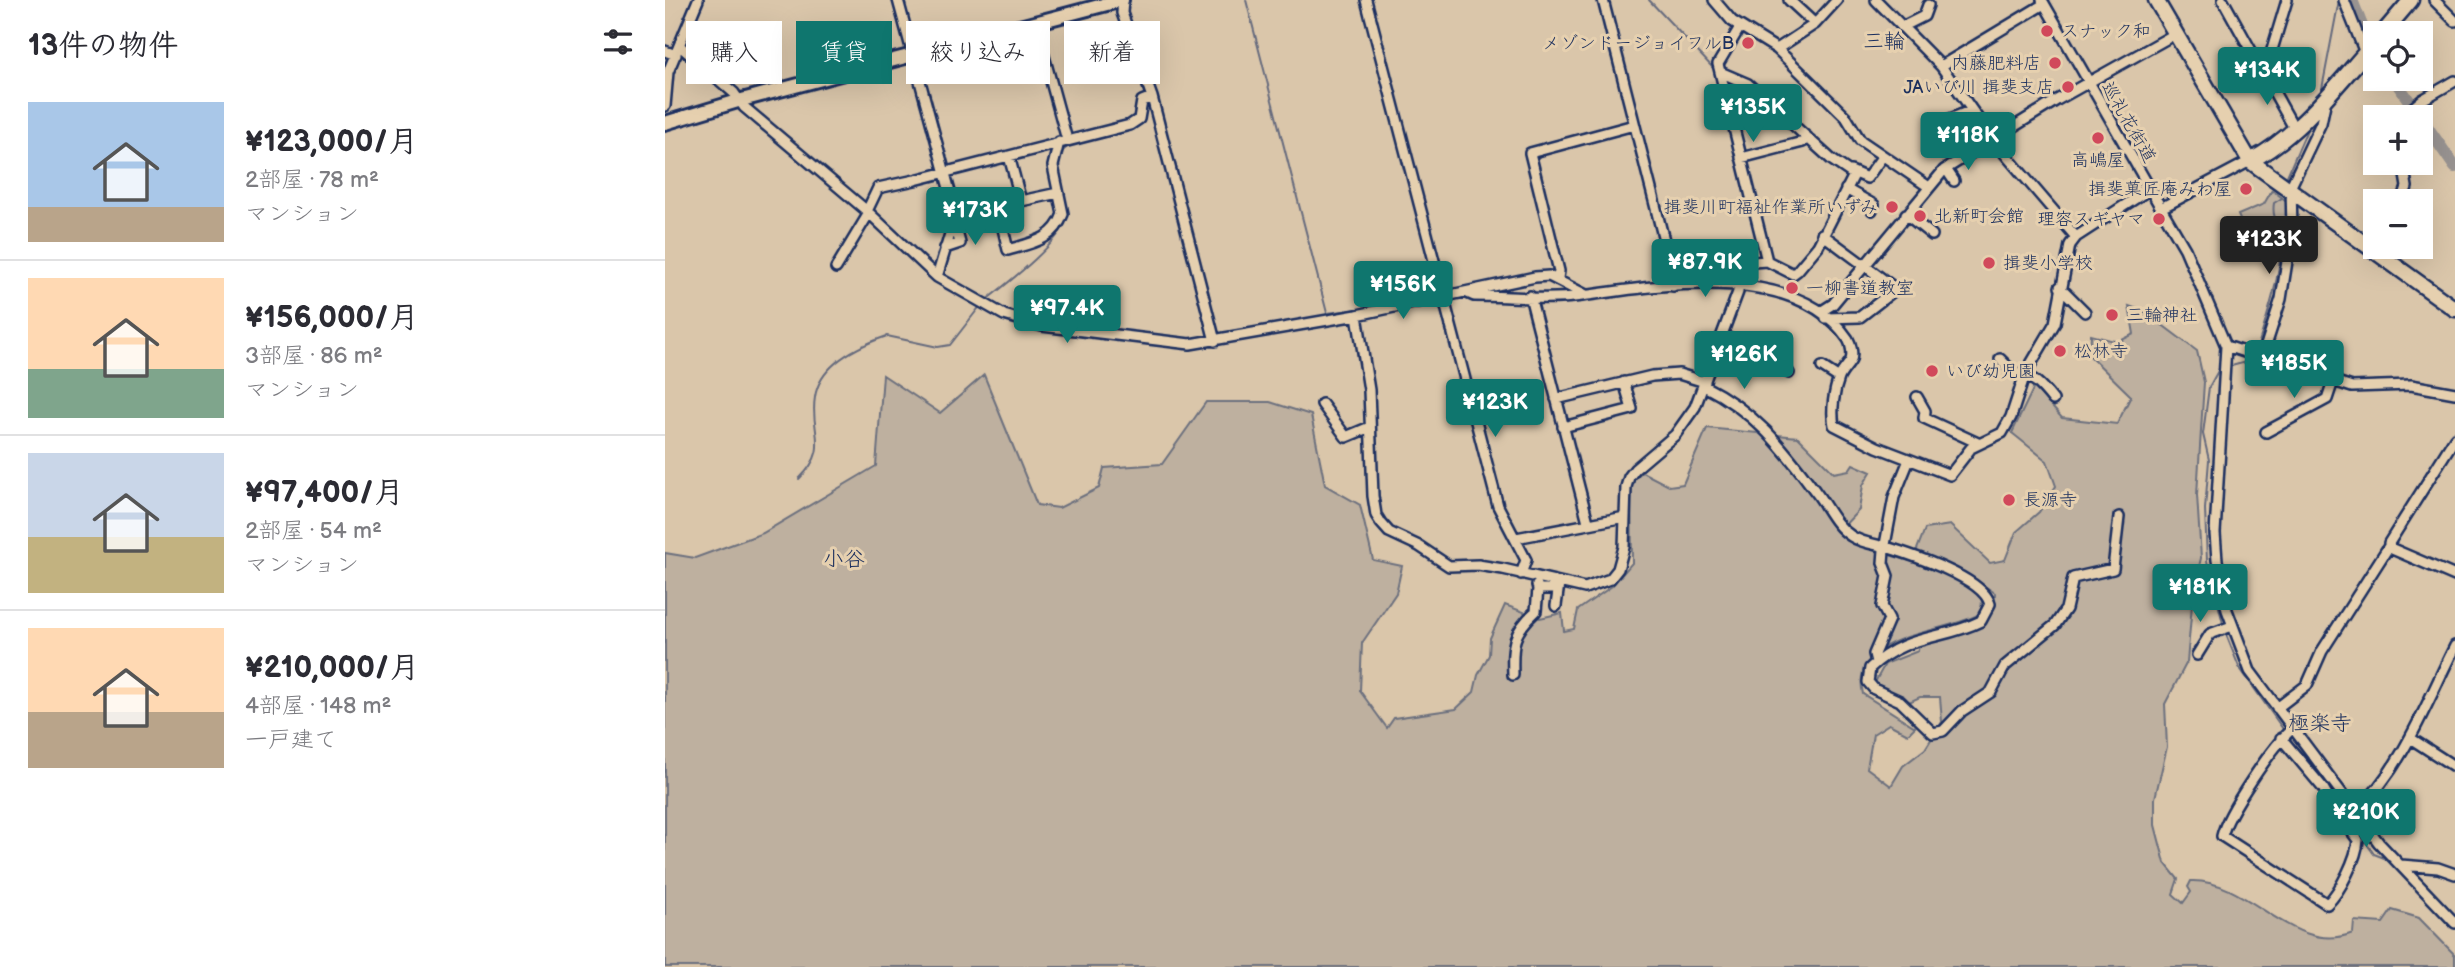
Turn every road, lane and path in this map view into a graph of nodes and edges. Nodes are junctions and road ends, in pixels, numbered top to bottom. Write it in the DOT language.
graph roads {
  1 [pos="698,0"];
  2 [pos="898,0"];
  3 [pos="1122,0"];
  4 [pos="1367,0"];
  5 [pos="1604,0"];
  6 [pos="1714,0"];
  7 [pos="1789,0"];
  8 [pos="1837,0"];
  9 [pos="2156,0"];
  10 [pos="2287,0"];
  11 [pos="2344,0"];
  12 [pos="2411,0"];
  13 [pos="2434,0"];
  14 [pos="1879,1"];
  15 [pos="2227,1"];
  16 [pos="1930,2"];
  17 [pos="2043,2"];
  18 [pos="2455,20"];
  19 [pos="1043,21"];
  20 [pos="2393,21"];
  21 [pos="1815,24"];
  22 [pos="1741,27"];
  23 [pos="1902,27"];
  24 [pos="906,31"];
  25 [pos="2175,33"];
  26 [pos="2363,36"];
  27 [pos="1777,49"];
  28 [pos="678,50"];
  29 [pos="665,51"];
  30 [pos="2363,55"];
  31 [pos="906,57"];
  32 [pos="1941,66"];
  33 [pos="1720,72"];
  34 [pos="2265,73"];
  35 [pos="2455,81"];
  36 [pos="2089,83"];
  37 [pos="920,84"];
  38 [pos="1049,84"];
  39 [pos="2326,95"];
  40 [pos="1152,97"];
  41 [pos="738,101"];
  42 [pos="2416,105"];
  43 [pos="665,106"];
  44 [pos="1970,111"];
  45 [pos="1945,121"];
  46 [pos="665,123"];
  47 [pos="1634,125"];
  48 [pos="2294,128"];
  49 [pos="1807,137"];
  50 [pos="1993,140"];
  51 [pos="1063,141"];
  52 [pos="1009,156"];
  53 [pos="1882,157"];
  54 [pos="1741,158"];
  55 [pos="2250,162"];
  56 [pos="1946,169"];
  57 [pos="1851,171"];
  58 [pos="944,172"];
  59 [pos="1954,181"];
  60 [pos="1929,187"];
  61 [pos="1846,189"];
  62 [pos="2150,189"];
  63 [pos="2289,192"];
  64 [pos="1058,193"];
  65 [pos="2161,208"];
  66 [pos="1872,210"];
  67 [pos="868,212"];
  68 [pos="1906,215"];
  69 [pos="955,217"];
  70 [pos="1822,234"];
  71 [pos="1932,235"];
  72 [pos="2076,237"];
  73 [pos="2363,241"];
  74 [pos="2388,259"];
  75 [pos="1767,261"];
  76 [pos="1864,265"];
  77 [pos="836,268"];
  78 [pos="937,277"];
  79 [pos="1558,278"];
  80 [pos="1738,285"];
  81 [pos="1673,286"];
  82 [pos="2060,287"];
  83 [pos="1465,292"];
  84 [pos="1585,295"];
  85 [pos="1530,296"];
  86 [pos="1443,298"];
  87 [pos="2455,309"];
  88 [pos="2085,312"];
  89 [pos="1824,314"];
  90 [pos="1357,315"];
  91 [pos="1723,335"];
  92 [pos="1215,341"];
  93 [pos="2226,346"];
  94 [pos="1755,351"];
  95 [pos="2257,357"];
  96 [pos="2000,359"];
  97 [pos="1748,363"];
  98 [pos="1822,367"];
  99 [pos="1789,373"];
  100 [pos="2025,374"];
  101 [pos="1839,378"];
  102 [pos="2333,381"];
  103 [pos="1624,382"];
  104 [pos="1705,384"];
  105 [pos="2455,393"];
  106 [pos="1917,397"];
  107 [pos="1556,399"];
  108 [pos="2053,400"];
  109 [pos="1322,404"];
  110 [pos="1370,427"];
  111 [pos="1563,427"];
  112 [pos="2266,432"];
  113 [pos="2455,438"];
  114 [pos="1978,443"];
  115 [pos="2452,450"];
  116 [pos="1909,460"];
  117 [pos="1625,517"];
  118 [pos="2119,517"];
  119 [pos="1588,522"];
  120 [pos="1516,538"];
  121 [pos="2389,546"];
  122 [pos="1885,547"];
  123 [pos="1521,574"];
  124 [pos="2455,576"];
  125 [pos="1538,584"];
  126 [pos="1558,586"];
  127 [pos="1556,606"];
  128 [pos="2232,626"];
  129 [pos="2455,646"];
  130 [pos="2197,655"];
  131 [pos="1876,662"];
  132 [pos="1513,675"];
  133 [pos="2277,708"];
  134 [pos="2292,729"];
  135 [pos="2281,738"];
  136 [pos="2410,738"];
  137 [pos="2455,767"];
  138 [pos="2347,801"];
  139 [pos="2336,810"];
  140 [pos="2355,812"];
  141 [pos="2401,865"];
  142 [pos="2455,874"];
  143 [pos="2455,923"];
  1 -- 28 [label="street"];
  2 -- 24 [label="street"];
  3 -- 19 [label="main road"];
  3 -- 40 [label="street"];
  4 -- 86 [label="street"];
  5 -- 47 [label="street"];
  6 -- 22 [label="street"];
  7 -- 21 [label="street"];
  8 -- 21 [label="street"];
  9 -- 25 [label="highway"];
  10 -- 34 [label="street"];
  11 -- 26 [label="street"];
  12 -- 20 [label="highway"];
  13 -- 18 [label="street"];
  14 -- 23 [label="street"];
  15 -- 34 [label="street"];
  16 -- 23 [label="street"];
  17 -- 32 [label="street"];
  17 -- 36 [label="street, 巡礼花街道"];
  21 -- 27 [label="street"];
  22 -- 27 [label="street"];
  22 -- 33 [label="street"];
  23 -- 32 [label="street"];
  25 -- 36 [label="street"];
  25 -- 55 [label="highway"];
  27 -- 53 [label="street"];
  28 -- 29 [label="street"];
  28 -- 41 [label="street"];
  28 -- 43 [label="street"];
  30 -- 39 [label="highway"];
  31 -- 41 [label="main road"];
  32 -- 44 [label="street"];
  33 -- 49 [label="street"];
  33 -- 54 [label="street"];
  34 -- 48 [label="street"];
  35 -- 42 [label="street"];
  36 -- 50 [label="street"];
  36 -- 62 [label="street, 巡礼花街道"];
  37 -- 58 [label="street"];
  38 -- 51 [label="street"];
  39 -- 48 [label="highway"];
  39 -- 63 [label="street"];
  40 -- 51 [label="street"];
  40 -- 92 [label="street"];
  41 -- 46 [label="main road"];
  41 -- 67 [label="street"];
  44 -- 45 [label="street"];
  44 -- 50 [label="street"];
  47 -- 79 [label="street"];
  47 -- 81 [label="street"];
  48 -- 55 [label="highway"];
  49 -- 54 [label="street"];
  49 -- 57 [label="street"];
  50 -- 56 [label="street"];
  50 -- 72 [label="street"];
  51 -- 52 [label="street"];
  51 -- 64 [label="street"];
  52 -- 58 [label="street"];
  52 -- 64 [label="street"];
  53 -- 57 [label="street"];
  53 -- 60 [label="street"];
  54 -- 75 [label="street"];
  55 -- 63 [label="highway"];
  55 -- 65 [label="street"];
  56 -- 59 [label="street"];
  56 -- 60 [label="street"];
  57 -- 61 [label="street"];
  58 -- 67 [label="street"];
  58 -- 69 [label="street"];
  60 -- 68 [label="street"];
  61 -- 66 [label="street"];
  61 -- 70 [label="street"];
  62 -- 65 [label="street, 巡礼花街道"];
  62 -- 72 [label="street"];
  63 -- 73 [label="highway"];
  63 -- 95 [label="street"];
  64 -- 69 [label="street"];
  65 -- 93 [label="street, 巡礼花街道"];
  67 -- 77 [label="street"];
  67 -- 78 [label="street"];
  68 -- 71 [label="street"];
  68 -- 76 [label="street"];
  69 -- 78 [label="street"];
  70 -- 75 [label="street"];
  70 -- 76 [label="street"];
  72 -- 82 [label="street"];
  74 -- 87 [label="highway"];
  75 -- 80 [label="street"];
  76 -- 89 [label="street"];
  76 -- 89 [label="street"];
  78 -- 92 [label="street"];
  80 -- 81 [label="street"];
  80 -- 89 [label="street"];
  80 -- 91 [label="street"];
  81 -- 84 [label="street"];
  82 -- 88 [label="street"];
  82 -- 100 [label="street"];
  83 -- 84 [label="street"];
  83 -- 85 [label="street"];
  83 -- 86 [label="street"];
  84 -- 85 [label="street"];
  85 -- 107 [label="street"];
  86 -- 90 [label="street"];
  86 -- 120 [label="street"];
  89 -- 101 [label="street"];
  90 -- 92 [label="street"];
  90 -- 110 [label="street"];
  91 -- 94 [label="street"];
  91 -- 104 [label="street"];
  93 -- 95 [label="street"];
  93 -- 128 [label="street"];
  94 -- 97 [label="street"];
  94 -- 99 [label="street"];
  95 -- 102 [label="street"];
  96 -- 100 [label="street"];
  98 -- 101 [label="street"];
  100 -- 108 [label="street"];
  100 -- 114 [label="street"];
  101 -- 116 [label="street"];
  102 -- 105 [label="street"];
  102 -- 112 [label="street"];
  103 -- 104 [label="street"];
  103 -- 107 [label="street"];
  103 -- 111 [label="street"];
  104 -- 117 [label="street"];
  104 -- 122 [label="street"];
  106 -- 114 [label="street"];
  107 -- 111 [label="street"];
  109 -- 110 [label="street"];
  110 -- 123 [label="street"];
  111 -- 119 [label="street"];
  113 -- 115 [label="street"];
  114 -- 116 [label="street"];
  115 -- 121 [label="street"];
  116 -- 122 [label="street"];
  117 -- 119 [label="street"];
  117 -- 126 [label="street"];
  118 -- 131 [label="street"];
  119 -- 120 [label="street"];
  120 -- 123 [label="street"];
  121 -- 124 [label="street"];
  121 -- 133 [label="street"];
  122 -- 131 [label="street"];
  122 -- 131 [label="street"];
  123 -- 125 [label="street"];
  125 -- 126 [label="street"];
  125 -- 132 [label="street"];
  126 -- 127 [label="street"];
  128 -- 130 [label="street"];
  128 -- 133 [label="street"];
  129 -- 136 [label="street"];
  133 -- 134 [label="street"];
  134 -- 135 [label="street"];
  134 -- 138 [label="street"];
  135 -- 139 [label="street"];
  135 -- 139 [label="street"];
  136 -- 137 [label="street"];
  136 -- 140 [label="street"];
  138 -- 139 [label="street"];
  138 -- 140 [label="street"];
  140 -- 141 [label="street"];
  141 -- 142 [label="street"];
  141 -- 143 [label="street"];
}
